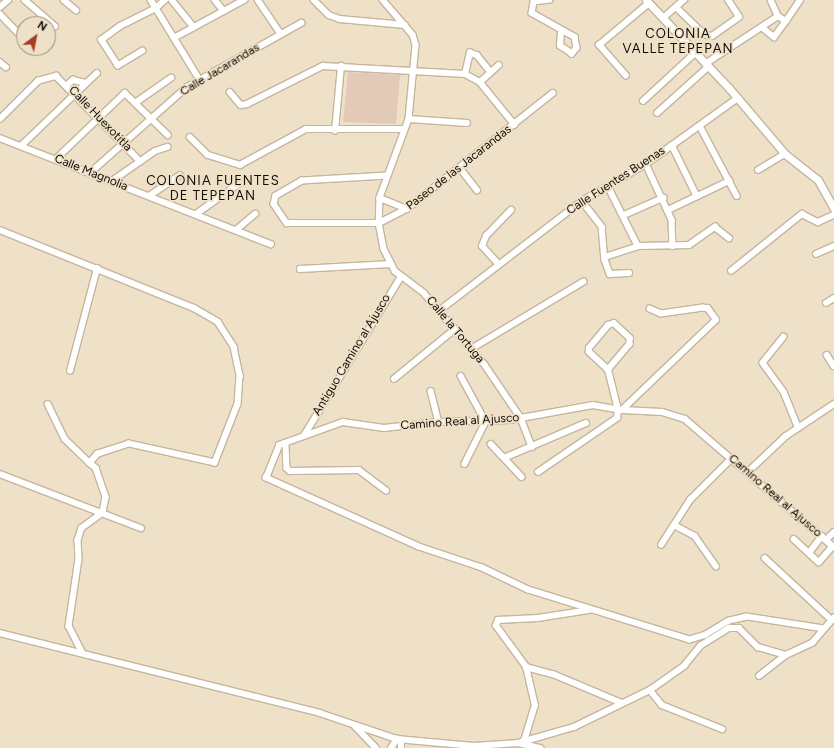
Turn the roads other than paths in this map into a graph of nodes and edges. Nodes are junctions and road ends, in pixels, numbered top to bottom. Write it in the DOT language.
graph roads {
  1 [pos="8,0"];
  2 [pos="25,0"];
  3 [pos="64,0"];
  4 [pos="151,0"];
  5 [pos="165,0"];
  6 [pos="172,0"];
  7 [pos="215,0"];
  8 [pos="244,0"];
  9 [pos="258,0"];
  10 [pos="314,0"];
  11 [pos="383,0"];
  12 [pos="550,0"];
  13 [pos="684,0"];
  14 [pos="728,0"];
  15 [pos="771,0"];
  16 [pos="800,0"];
  17 [pos="647,2"];
  18 [pos="0,7"];
  19 [pos="676,7"];
  20 [pos="156,8"];
  21 [pos="76,10"];
  22 [pos="224,11"];
  23 [pos="0,14"];
  24 [pos="43,16"];
  25 [pos="778,16"];
  26 [pos="663,18"];
  27 [pos="786,21"];
  28 [pos="301,23"];
  29 [pos="405,25"];
  30 [pos="194,26"];
  31 [pos="762,27"];
  32 [pos="16,31"];
  33 [pos="561,31"];
  34 [pos="281,34"];
  35 [pos="174,38"];
  36 [pos="143,50"];
  37 [pos="695,53"];
  38 [pos="0,62"];
  39 [pos="499,65"];
  40 [pos="707,65"];
  41 [pos="340,66"];
  42 [pos="6,67"];
  43 [pos="415,70"];
  44 [pos="491,72"];
  45 [pos="97,73"];
  46 [pos="465,74"];
  47 [pos="626,76"];
  48 [pos="171,78"];
  49 [pos="200,80"];
  50 [pos="480,82"];
  51 [pos="86,83"];
  52 [pos="67,85"];
  53 [pos="230,92"];
  54 [pos="75,94"];
  55 [pos="553,94"];
  56 [pos="738,98"];
  57 [pos="643,101"];
  58 [pos="135,102"];
  59 [pos="657,113"];
  60 [pos="98,118"];
  61 [pos="151,118"];
  62 [pos="0,119"];
  63 [pos="409,119"];
  64 [pos="467,123"];
  65 [pos="515,125"];
  66 [pos="700,126"];
  67 [pos="335,130"];
  68 [pos="404,130"];
  69 [pos="168,135"];
  70 [pos="190,137"];
  71 [pos="0,138"];
  72 [pos="122,142"];
  73 [pos="672,145"];
  74 [pos="21,146"];
  75 [pos="167,147"];
  76 [pos="785,154"];
  77 [pos="56,159"];
  78 [pos="140,161"];
  79 [pos="646,164"];
  80 [pos="460,168"];
  81 [pos="758,170"];
  82 [pos="90,172"];
  83 [pos="180,174"];
  84 [pos="387,176"];
  85 [pos="112,181"];
  86 [pos="729,181"];
  87 [pos="237,185"];
  88 [pos="609,188"];
  89 [pos="477,190"];
  90 [pos="149,196"];
  91 [pos="697,196"];
  92 [pos="737,196"];
  93 [pos="380,198"];
  94 [pos="663,198"];
  95 [pos="582,201"];
  96 [pos="407,209"];
  97 [pos="834,209"];
  98 [pos="511,210"];
  99 [pos="668,210"];
  100 [pos="196,214"];
  101 [pos="254,214"];
  102 [pos="624,215"];
  103 [pos="834,215"];
  104 [pos="379,223"];
  105 [pos="0,230"];
  106 [pos="236,230"];
  107 [pos="729,238"];
  108 [pos="271,244"];
  109 [pos="638,246"];
  110 [pos="673,246"];
  111 [pos="834,246"];
  112 [pos="816,254"];
  113 [pos="605,257"];
  114 [pos="390,264"];
  115 [pos="499,265"];
  116 [pos="97,269"];
  117 [pos="300,269"];
  118 [pos="731,271"];
  119 [pos="629,273"];
  120 [pos="400,277"];
  121 [pos="583,282"];
  122 [pos="834,298"];
  123 [pos="826,302"];
  124 [pos="650,309"];
  125 [pos="439,311"];
  126 [pos="455,330"];
  127 [pos="784,337"];
  128 [pos="472,349"];
  129 [pos="826,355"];
  130 [pos="834,366"];
  131 [pos="608,370"];
  132 [pos="70,371"];
  133 [pos="461,376"];
  134 [pos="394,379"];
  135 [pos="431,391"];
  136 [pos="48,404"];
  137 [pos="834,404"];
  138 [pos="620,410"];
  139 [pos="521,418"];
  140 [pos="439,422"];
  141 [pos="486,422"];
  142 [pos="586,423"];
  143 [pos="798,426"];
  144 [pos="305,435"];
  145 [pos="286,443"];
  146 [pos="491,444"];
  147 [pos="532,447"];
  148 [pos="504,458"];
  149 [pos="732,458"];
  150 [pos="90,463"];
  151 [pos="465,464"];
  152 [pos="538,472"];
  153 [pos="748,472"];
  154 [pos="0,474"];
  155 [pos="522,477"];
  156 [pos="386,490"];
  157 [pos="103,513"];
  158 [pos="674,525"];
  159 [pos="141,528"];
  160 [pos="834,532"];
  161 [pos="824,538"];
  162 [pos="794,540"];
  163 [pos="661,545"];
  164 [pos="834,547"];
  165 [pos="809,553"];
  166 [pos="765,558"];
  167 [pos="716,566"];
  168 [pos="591,610"];
  169 [pos="833,619"];
  170 [pos="824,629"];
  171 [pos="0,633"];
  172 [pos="83,653"];
  173 [pos="786,655"];
  174 [pos="526,667"];
  175 [pos="759,676"];
  176 [pos="650,690"];
  177 [pos="622,703"];
  178 [pos="354,725"];
  179 [pos="722,729"];
  180 [pos="399,739"];
  181 [pos="524,741"];
  182 [pos="518,743"];
  183 [pos="448,744"];
  184 [pos="376,748"];
  185 [pos="391,748"];
  186 [pos="401,748"];
  187 [pos="437,748"];
  188 [pos="540,748"];
  1 -- 18 [label="street"];
  2 -- 24 [label="street"];
  3 -- 21 [label="street"];
  4 -- 20 [label="street"];
  5 -- 20 [label="street"];
  6 -- 30 [label="street"];
  7 -- 22 [label="street"];
  8 -- 22 [label="street"];
  9 -- 34 [label="street"];
  10 -- 29 [label="street"];
  11 -- 29 [label="street, Calle la Tortuga"];
  12 -- 33 [label="street"];
  13 -- 19 [label="street"];
  14 -- 19 [label="street"];
  15 -- 25 [label="street"];
  16 -- 27 [label="street"];
  17 -- 26 [label="street"];
  17 -- 47 [label="street"];
  19 -- 26 [label="street"];
  20 -- 35 [label="street"];
  20 -- 36 [label="street"];
  22 -- 30 [label="street"];
  23 -- 32 [label="street"];
  25 -- 27 [label="street"];
  25 -- 31 [label="street"];
  26 -- 37 [label="street"];
  27 -- 31 [label="street"];
  28 -- 34 [label="street, Calle Jacarandas"];
  29 -- 43 [label="street, Calle la Tortuga"];
  30 -- 35 [label="street"];
  31 -- 40 [label="street"];
  34 -- 49 [label="street, Calle Jacarandas"];
  35 -- 49 [label="street"];
  37 -- 40 [label="street"];
  37 -- 57 [label="street"];
  38 -- 42 [label="street"];
  39 -- 44 [label="street"];
  40 -- 56 [label="street"];
  40 -- 59 [label="street"];
  41 -- 43 [label="street, Paseo de las Jacarandas"];
  41 -- 53 [label="street, Paseo de las Jacarandas"];
  41 -- 67 [label="street"];
  43 -- 46 [label="street, Paseo de las Jacarandas"];
  43 -- 63 [label="street, Calle la Tortuga"];
  44 -- 46 [label="street"];
  44 -- 50 [label="street"];
  45 -- 51 [label="street"];
  46 -- 50 [label="street, Paseo de las Jacarandas"];
  48 -- 58 [label="street"];
  49 -- 61 [label="street, Calle Jacarandas"];
  50 -- 65 [label="street, Paseo de las Jacarandas"];
  51 -- 52 [label="street"];
  51 -- 54 [label="street"];
  52 -- 54 [label="street, Calle Huexotitla"];
  52 -- 62 [label="street, Calle Huexotitla"];
  54 -- 60 [label="street, Calle Huexotitla"];
  54 -- 74 [label="street"];
  55 -- 65 [label="street"];
  56 -- 66 [label="street, Calle Fuentes Buenas"];
  56 -- 76 [label="street"];
  58 -- 60 [label="street"];
  58 -- 61 [label="street"];
  60 -- 72 [label="street, Calle Huexotitla"];
  60 -- 77 [label="street"];
  61 -- 69 [label="street"];
  61 -- 72 [label="street, Calle Jacarandas"];
  63 -- 64 [label="street"];
  63 -- 68 [label="street, Calle la Tortuga"];
  65 -- 80 [label="street, Paseo de las Jacarandas"];
  66 -- 73 [label="street, Calle Fuentes Buenas"];
  66 -- 86 [label="street"];
  67 -- 68 [label="street"];
  67 -- 70 [label="street"];
  68 -- 84 [label="street, Calle la Tortuga"];
  71 -- 74 [label="street, Calle Magnolia"];
  72 -- 78 [label="street, Calle Huexotitla"];
  72 -- 82 [label="street, Calle Jacarandas"];
  73 -- 79 [label="street, Calle Fuentes Buenas"];
  73 -- 91 [label="street"];
  74 -- 77 [label="street, Calle Magnolia"];
  75 -- 78 [label="street"];
  76 -- 81 [label="street"];
  76 -- 97 [label="street"];
  77 -- 82 [label="street, Calle Magnolia"];
  78 -- 85 [label="street"];
  79 -- 88 [label="street, Calle Fuentes Buenas"];
  79 -- 94 [label="street"];
  80 -- 89 [label="street"];
  80 -- 96 [label="street, Paseo de las Jacarandas"];
  82 -- 85 [label="street, Calle Magnolia"];
  83 -- 90 [label="street"];
  84 -- 93 [label="street, Calle la Tortuga"];
  84 -- 104 [label="street"];
  85 -- 90 [label="street, Calle Magnolia"];
  86 -- 91 [label="street"];
  86 -- 92 [label="street"];
  87 -- 100 [label="street"];
  88 -- 95 [label="street, Calle Fuentes Buenas"];
  88 -- 102 [label="street"];
  90 -- 100 [label="street, Calle Magnolia"];
  91 -- 99 [label="street"];
  93 -- 96 [label="street"];
  93 -- 104 [label="street, Calle la Tortuga"];
  94 -- 99 [label="street"];
  94 -- 102 [label="street"];
  95 -- 113 [label="street"];
  95 -- 115 [label="street, Calle Fuentes Buenas"];
  96 -- 104 [label="street, Paseo de las Jacarandas"];
  98 -- 115 [label="street"];
  99 -- 110 [label="street"];
  100 -- 106 [label="street, Calle Magnolia"];
  101 -- 106 [label="street"];
  102 -- 109 [label="street"];
  103 -- 118 [label="street"];
  104 -- 114 [label="street, Calle la Tortuga"];
  105 -- 116 [label="street"];
  106 -- 108 [label="street, Calle Magnolia"];
  107 -- 110 [label="street"];
  109 -- 110 [label="street"];
  109 -- 113 [label="street"];
  111 -- 112 [label="street"];
  113 -- 119 [label="street"];
  114 -- 117 [label="street"];
  114 -- 120 [label="street, Calle la Tortuga"];
  115 -- 125 [label="street, Calle Fuentes Buenas"];
  116 -- 132 [label="street"];
  116 -- 150 [label="street"];
  120 -- 125 [label="street, Calle la Tortuga"];
  120 -- 144 [label="street, Antiguo Camino al Ajusco"];
  121 -- 128 [label="street"];
  122 -- 123 [label="street"];
  124 -- 138 [label="street"];
  125 -- 126 [label="street, Calle la Tortuga"];
  126 -- 128 [label="street, Calle la Tortuga"];
  126 -- 134 [label="street"];
  127 -- 143 [label="street"];
  128 -- 139 [label="street, Calle la Tortuga"];
  129 -- 130 [label="street"];
  131 -- 131 [label="street"];
  131 -- 138 [label="street"];
  133 -- 141 [label="street"];
  135 -- 140 [label="street"];
  136 -- 150 [label="street"];
  137 -- 143 [label="street"];
  138 -- 139 [label="street, Camino Real al Ajusco"];
  138 -- 149 [label="street, Camino Real al Ajusco"];
  138 -- 152 [label="street"];
  139 -- 141 [label="street, Camino Real al Ajusco"];
  139 -- 147 [label="street, Calle la Tortuga"];
  140 -- 141 [label="street, Camino Real al Ajusco"];
  140 -- 144 [label="street, Camino Real al Ajusco"];
  141 -- 151 [label="street"];
  142 -- 147 [label="street"];
  143 -- 153 [label="street"];
  144 -- 145 [label="street, Camino Real al Ajusco"];
  145 -- 156 [label="street"];
  145 -- 168 [label="street, Camino Real al Ajusco"];
  146 -- 148 [label="street"];
  147 -- 148 [label="street"];
  148 -- 155 [label="street"];
  149 -- 153 [label="street, Camino Real al Ajusco"];
  149 -- 158 [label="street"];
  150 -- 157 [label="street"];
  153 -- 161 [label="street, Camino Real al Ajusco"];
  154 -- 157 [label="street"];
  157 -- 159 [label="street"];
  157 -- 172 [label="street"];
  158 -- 163 [label="street"];
  158 -- 167 [label="street"];
  160 -- 161 [label="street"];
  161 -- 164 [label="street, Camino Real al Ajusco"];
  161 -- 165 [label="street"];
  162 -- 165 [label="street"];
  164 -- 165 [label="street"];
  166 -- 169 [label="street"];
  168 -- 170 [label="street"];
  168 -- 174 [label="street"];
  169 -- 170 [label="street"];
  170 -- 173 [label="street"];
  171 -- 172 [label="street"];
  172 -- 178 [label="street"];
  173 -- 175 [label="street"];
  173 -- 176 [label="street"];
  174 -- 177 [label="street"];
  174 -- 181 [label="street"];
  176 -- 177 [label="street"];
  176 -- 179 [label="street"];
  177 -- 181 [label="street"];
  178 -- 180 [label="street"];
  178 -- 184 [label="street"];
  180 -- 183 [label="street"];
  180 -- 185 [label="street"];
  180 -- 186 [label="street"];
  181 -- 182 [label="street"];
  182 -- 183 [label="street"];
  182 -- 188 [label="street"];
  183 -- 187 [label="street"];
}
